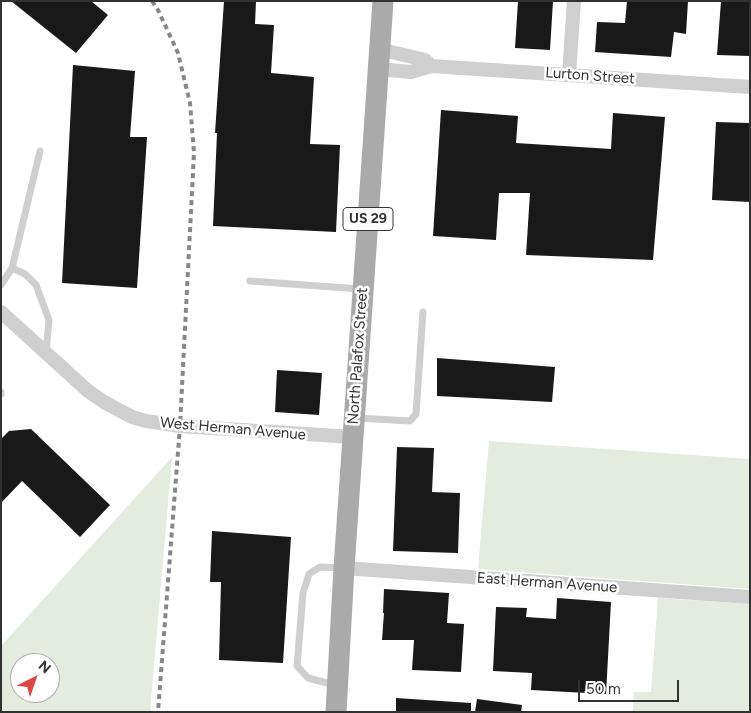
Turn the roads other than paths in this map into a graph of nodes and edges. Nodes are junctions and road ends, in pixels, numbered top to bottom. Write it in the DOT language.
graph roads {
  1 [pos="383,1"];
  2 [pos="574,1"];
  3 [pos="379,59"];
  4 [pos="431,66"];
  5 [pos="569,75"];
  6 [pos="750,87"];
  7 [pos="40,151"];
  8 [pos="12,268"];
  9 [pos="250,280"];
  10 [pos="1,285"];
  11 [pos="363,289"];
  12 [pos="1,312"];
  13 [pos="423,312"];
  14 [pos="46,353"];
  15 [pos="353,428"];
  16 [pos="344,568"];
  17 [pos="750,597"];
  18 [pos="337,682"];
  19 [pos="336,712"];
  1 -- 3 [label="main road, North Palafox Street / US 29"];
  2 -- 5 [label="street"];
  3 -- 4 [label="street, Lurton Street"];
  3 -- 4 [label="street, Lurton Street"];
  3 -- 11 [label="main road, North Palafox Street / US 29"];
  4 -- 5 [label="street, Lurton Street"];
  5 -- 6 [label="street, Lurton Street"];
  7 -- 8 [label="lane"];
  8 -- 10 [label="lane"];
  8 -- 14 [label="lane"];
  9 -- 11 [label="lane"];
  11 -- 15 [label="main road, North Palafox Street / US 29"];
  12 -- 14 [label="street, West Herman Avenue"];
  13 -- 15 [label="lane"];
  14 -- 15 [label="street, West Herman Avenue"];
  15 -- 16 [label="main road, North Palafox Street / US 29"];
  16 -- 17 [label="street, East Herman Avenue"];
  16 -- 18 [label="main road, North Palafox Street / US 29"];
  16 -- 18 [label="lane"];
  18 -- 19 [label="main road, North Palafox Street / US 29"];
}
